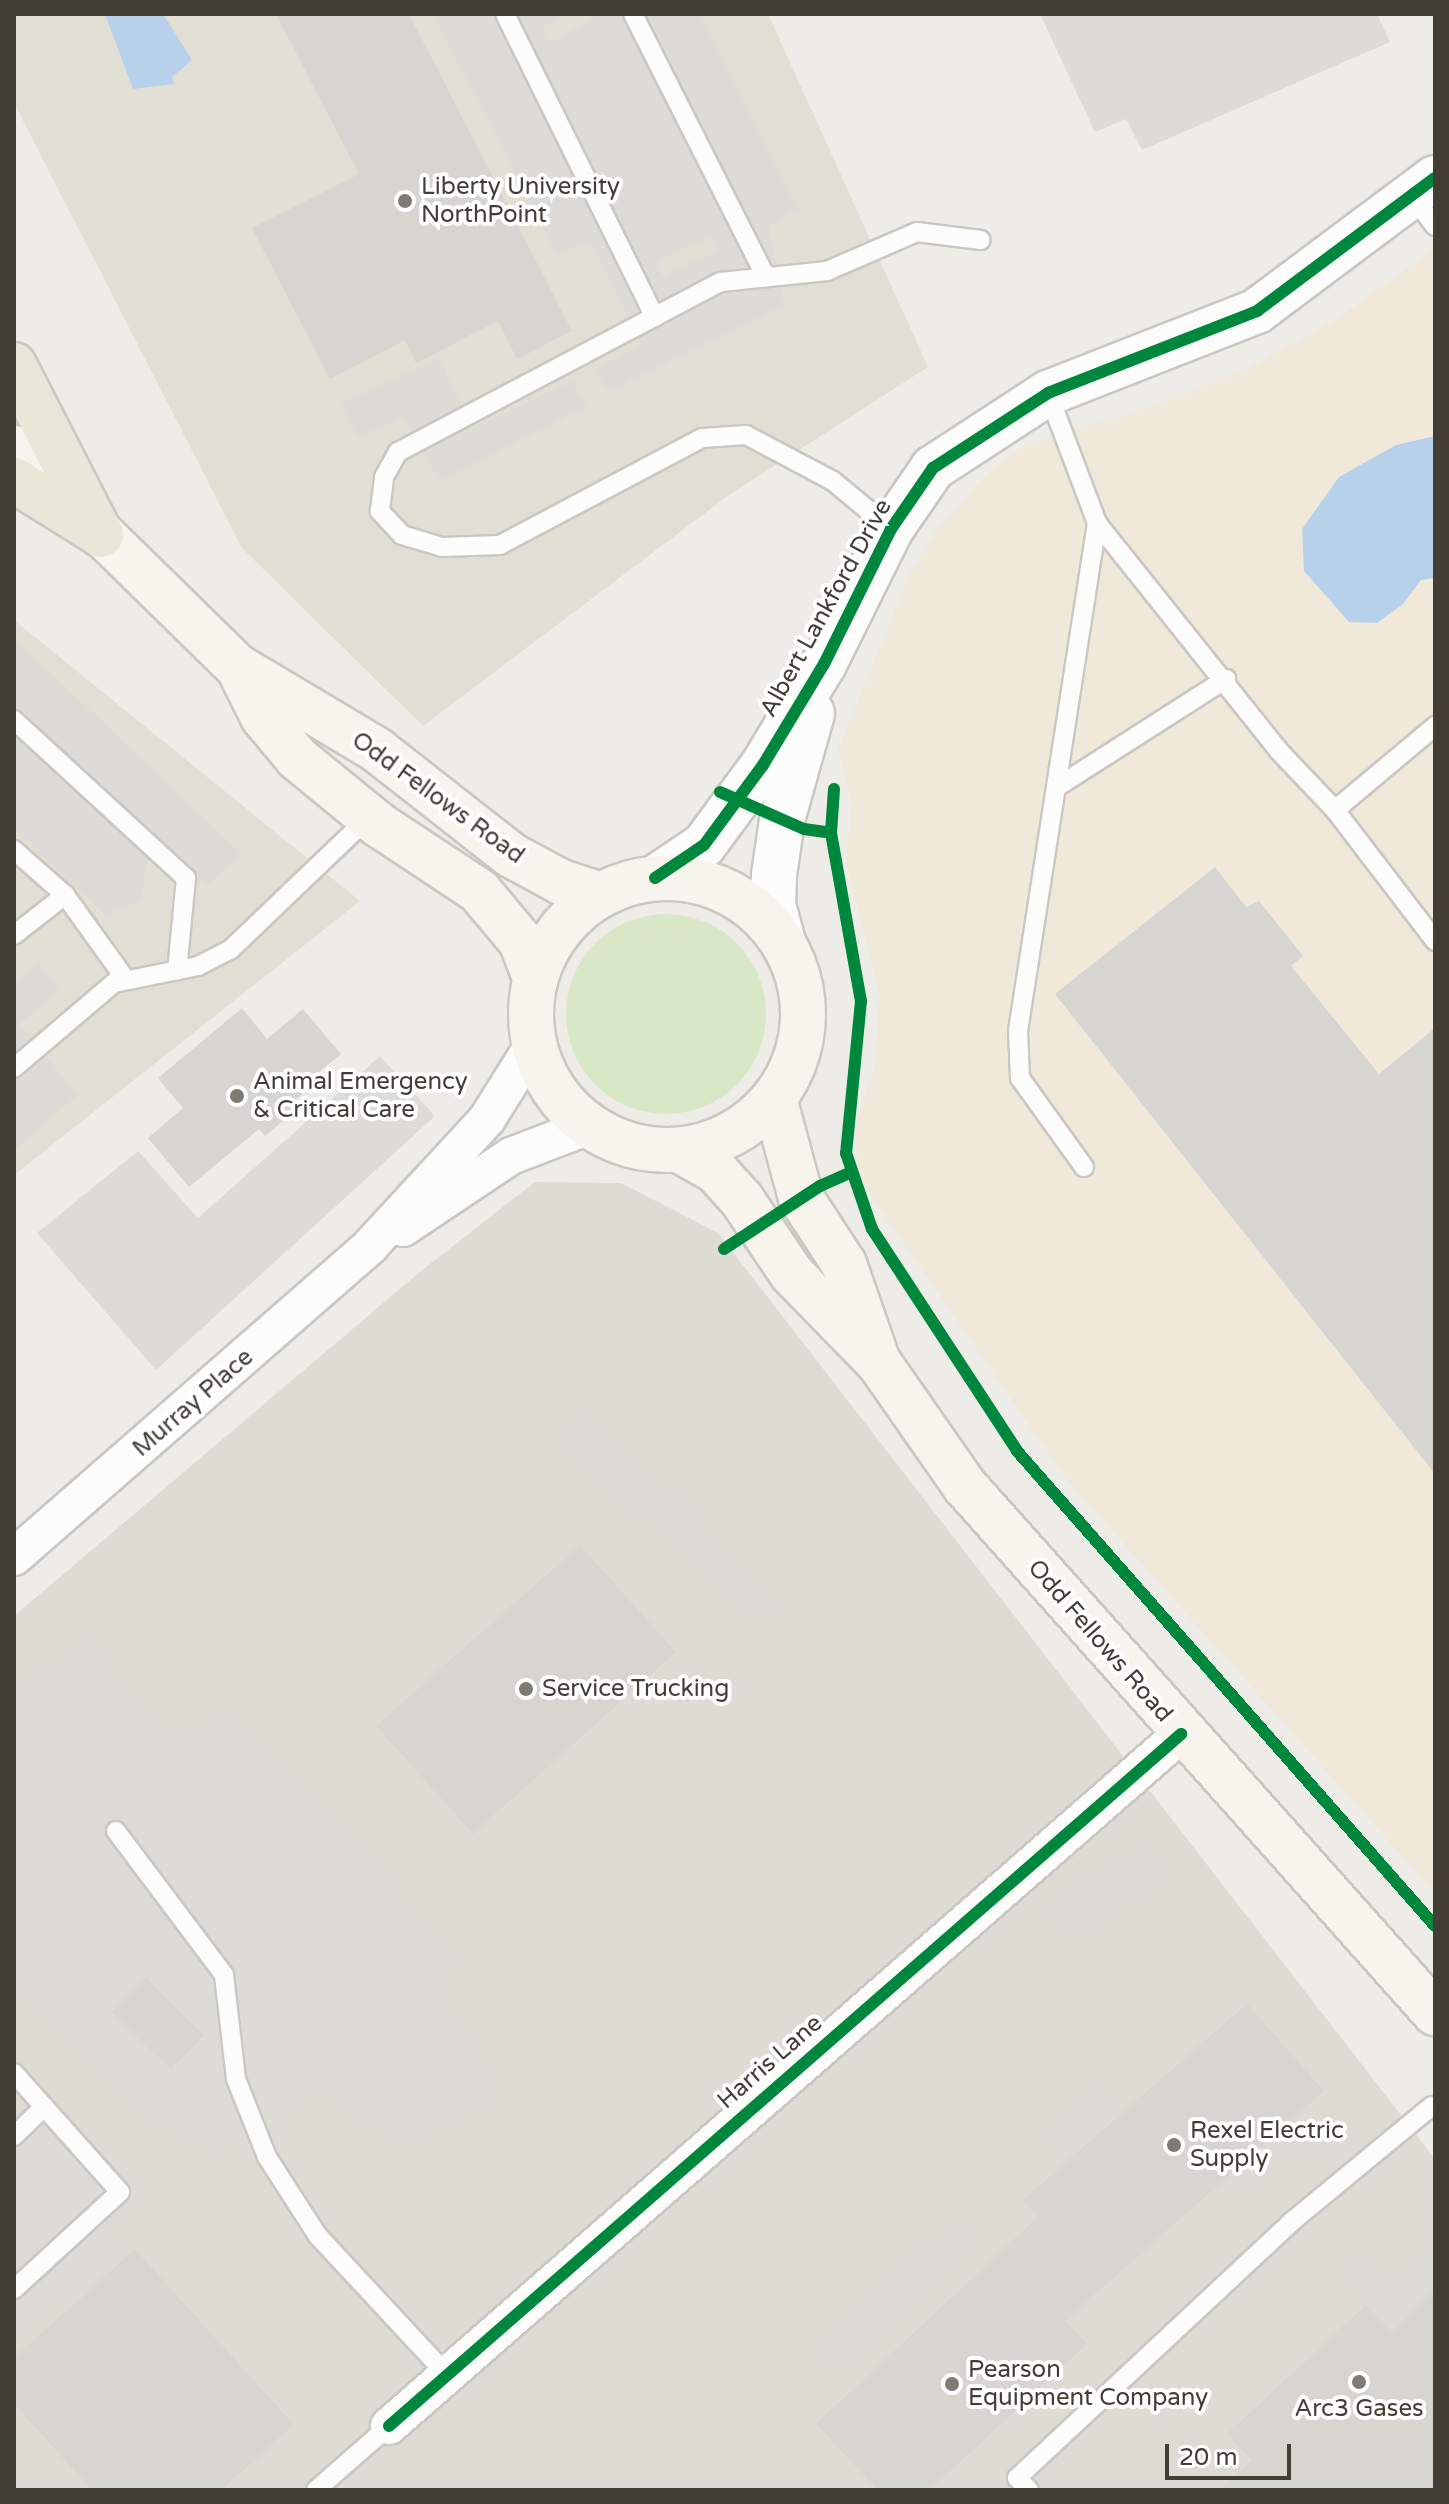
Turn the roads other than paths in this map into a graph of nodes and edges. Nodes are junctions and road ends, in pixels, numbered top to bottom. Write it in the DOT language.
graph roads {
  1 [pos="505,14"];
  2 [pos="633,14"];
  3 [pos="1428,200"];
  4 [pos="980,240"];
  5 [pos="766,277"];
  6 [pos="655,317"];
  7 [pos="14,365"];
  8 [pos="1048,393"];
  9 [pos="14,448"];
  10 [pos="14,480"];
  11 [pos="1097,523"];
  12 [pos="891,529"];
  13 [pos="101,535"];
  14 [pos="824,664"];
  15 [pos="238,667"];
  16 [pos="1226,679"];
  17 [pos="14,720"];
  18 [pos="1435,726"];
  19 [pos="1057,787"];
  20 [pos="1335,810"];
  21 [pos="369,817"];
  22 [pos="14,850"];
  23 [pos="655,878"];
  24 [pos="65,895"];
  25 [pos="601,895"];
  26 [pos="14,935"];
  27 [pos="1435,941"];
  28 [pos="783,942"];
  29 [pos="177,971"];
  30 [pos="535,978"];
  31 [pos="126,980"];
  32 [pos="534,1044"];
  33 [pos="14,1068"];
  34 [pos="774,1098"];
  35 [pos="589,1126"];
  36 [pos="679,1150"];
  37 [pos="1084,1167"];
  38 [pos="370,1246"];
  39 [pos="879,1363"];
  40 [pos="14,1557"];
  41 [pos="1181,1734"];
  42 [pos="116,1831"];
  43 [pos="1435,2012"];
  44 [pos="14,2073"];
  45 [pos="1432,2106"];
  46 [pos="44,2107"];
  47 [pos="14,2136"];
  48 [pos="14,2289"];
  49 [pos="447,2375"];
  50 [pos="389,2426"];
  51 [pos="316,2490"];
  52 [pos="1029,2490"];
  1 -- 6 [label="lane"];
  2 -- 5 [label="lane"];
  3 -- 8 [label="street, Albert Lankford Drive"];
  4 -- 5 [label="lane"];
  5 -- 6 [label="lane"];
  6 -- 12 [label="lane"];
  7 -- 13 [label="highway"];
  8 -- 11 [label="lane"];
  8 -- 12 [label="street, Albert Lankford Drive"];
  9 -- 13 [label="main road, Odd Fellows Road"];
  10 -- 13 [label="highway"];
  11 -- 16 [label="lane"];
  11 -- 19 [label="lane"];
  12 -- 14 [label="street, Albert Lankford Drive"];
  13 -- 15 [label="main road, Odd Fellows Road"];
  14 -- 23 [label="street, Albert Lankford Drive"];
  14 -- 28 [label="street, Albert Lankford Drive"];
  15 -- 21 [label="main road, Odd Fellows Road"];
  15 -- 25 [label="main road, Odd Fellows Road"];
  16 -- 19 [label="lane"];
  16 -- 20 [label="lane"];
  17 -- 29 [label="lane"];
  18 -- 20 [label="lane"];
  19 -- 37 [label="lane"];
  20 -- 27 [label="lane"];
  21 -- 29 [label="lane"];
  21 -- 30 [label="main road, Odd Fellows Road"];
  22 -- 24 [label="lane"];
  23 -- 25 [label="main road"];
  23 -- 28 [label="main road"];
  24 -- 26 [label="lane"];
  24 -- 31 [label="lane"];
  25 -- 30 [label="main road"];
  28 -- 34 [label="main road"];
  29 -- 31 [label="lane"];
  30 -- 32 [label="main road"];
  31 -- 33 [label="lane"];
  32 -- 35 [label="main road"];
  32 -- 38 [label="street, Murray Place"];
  34 -- 36 [label="main road"];
  34 -- 39 [label="main road, Odd Fellows Road"];
  35 -- 36 [label="main road"];
  35 -- 38 [label="street, Murray Place"];
  36 -- 39 [label="main road, Odd Fellows Road"];
  38 -- 40 [label="street, Murray Place"];
  39 -- 41 [label="main road, Odd Fellows Road"];
  41 -- 43 [label="main road, Odd Fellows Road"];
  41 -- 49 [label="street, Harris Lane"];
  42 -- 49 [label="lane"];
  44 -- 46 [label="lane"];
  45 -- 52 [label="lane"];
  46 -- 47 [label="lane"];
  46 -- 48 [label="lane"];
  49 -- 50 [label="street, Harris Lane"];
  50 -- 51 [label="lane"];
}
